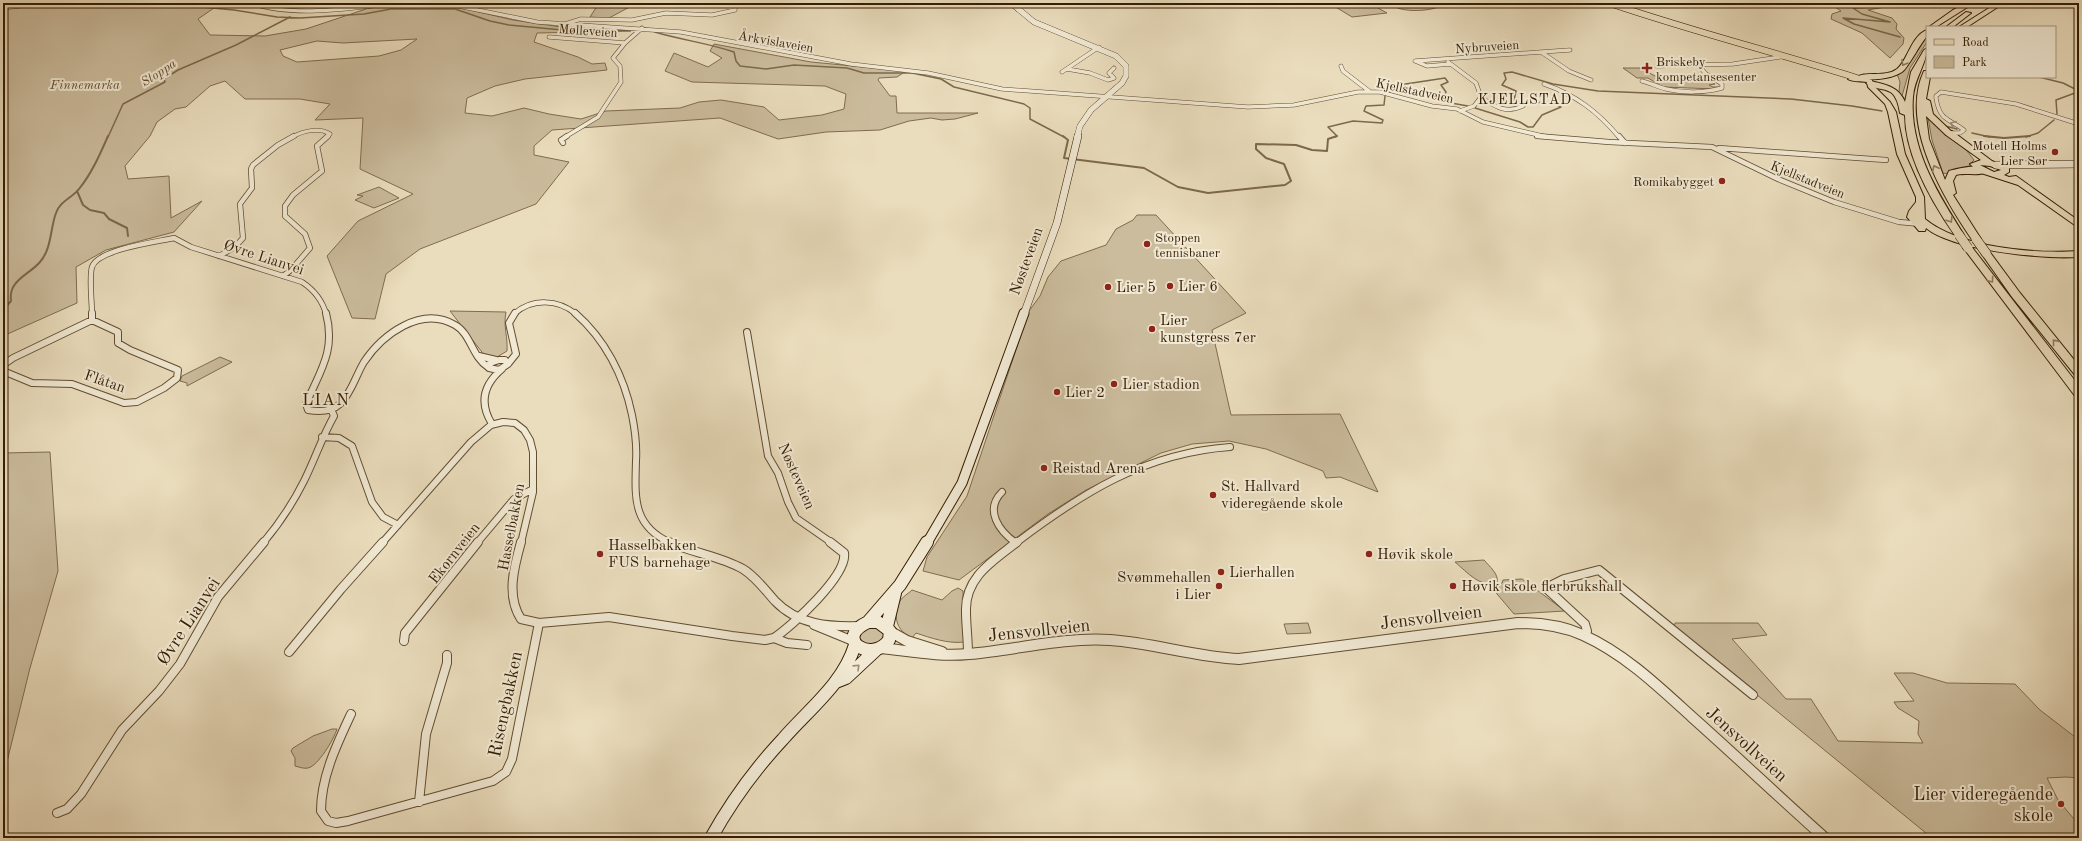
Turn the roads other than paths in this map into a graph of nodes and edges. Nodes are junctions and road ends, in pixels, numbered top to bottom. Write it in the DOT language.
graph roads {
  1 [pos="43,3"];
  2 [pos="252,3"];
  3 [pos="397,3"];
  4 [pos="443,3"];
  5 [pos="735,3"];
  6 [pos="1011,3"];
  7 [pos="1609,3"];
  8 [pos="1971,3"];
  9 [pos="2001,3"];
  10 [pos="3,8"];
  11 [pos="1977,8"];
  12 [pos="564,25"];
  13 [pos="1933,26"];
  14 [pos="1950,26"];
  15 [pos="1964,26"];
  16 [pos="641,30"];
  17 [pos="1926,33"];
  18 [pos="549,37"];
  19 [pos="625,43"];
  20 [pos="1099,47"];
  21 [pos="1570,50"];
  22 [pos="1541,52"];
  23 [pos="1926,52"];
  24 [pos="1787,56"];
  25 [pos="1443,59"];
  26 [pos="1450,64"];
  27 [pos="1698,65"];
  28 [pos="1341,66"];
  29 [pos="1657,66"];
  30 [pos="1114,68"];
  31 [pos="1067,69"];
  32 [pos="1062,72"];
  33 [pos="1894,73"];
  34 [pos="1926,76"];
  35 [pos="1591,80"];
  36 [pos="1857,80"];
  37 [pos="1642,82"];
  38 [pos="1870,83"];
  39 [pos="1544,84"];
  40 [pos="1368,91"];
  41 [pos="1897,93"];
  42 [pos="1921,96"];
  43 [pos="1105,97"];
  44 [pos="1481,97"];
  45 [pos="1881,97"];
  46 [pos="1523,106"];
  47 [pos="1460,111"];
  48 [pos="1909,120"];
  49 [pos="2079,124"];
  50 [pos="1949,133"];
  51 [pos="563,143"];
  52 [pos="1625,143"];
  53 [pos="1717,149"];
  54 [pos="1976,154"];
  55 [pos="1886,160"];
  56 [pos="1979,162"];
  57 [pos="1994,164"];
  58 [pos="2079,164"];
  59 [pos="2021,165"];
  60 [pos="1984,171"];
  61 [pos="2005,171"];
  62 [pos="1994,174"];
  63 [pos="2018,183"];
  64 [pos="1953,203"];
  65 [pos="1918,223"];
  66 [pos="2079,225"];
  67 [pos="1957,237"];
  68 [pos="2079,254"];
  69 [pos="219,256"];
  70 [pos="283,276"];
  71 [pos="92,320"];
  72 [pos="747,332"];
  73 [pos="516,351"];
  74 [pos="479,356"];
  75 [pos="499,360"];
  76 [pos="508,364"];
  77 [pos="3,366"];
  78 [pos="489,368"];
  79 [pos="502,368"];
  80 [pos="3,371"];
  81 [pos="2079,373"];
  82 [pos="492,376"];
  83 [pos="2079,394"];
  84 [pos="332,409"];
  85 [pos="492,424"];
  86 [pos="322,437"];
  87 [pos="1230,447"];
  88 [pos="532,488"];
  89 [pos="1002,492"];
  90 [pos="398,525"];
  91 [pos="1016,543"];
  92 [pos="896,592"];
  93 [pos="798,618"];
  94 [pos="539,623"];
  95 [pos="813,624"];
  96 [pos="864,624"];
  97 [pos="889,629"];
  98 [pos="1585,636"];
  99 [pos="774,638"];
  100 [pos="404,641"];
  101 [pos="854,643"];
  102 [pos="807,645"];
  103 [pos="879,648"];
  104 [pos="288,652"];
  105 [pos="944,653"];
  106 [pos="968,654"];
  107 [pos="447,655"];
  108 [pos="836,682"];
  109 [pos="1753,695"];
  110 [pos="351,714"];
  111 [pos="419,802"];
  112 [pos="56,813"];
  113 [pos="711,838"];
  114 [pos="1825,838"];
  1 -- 10 [label="street"];
  2 -- 3 [label="street"];
  4 -- 12 [label="street, Årkvislaveien"];
  5 -- 12 [label="street"];
  6 -- 20 [label="main road, Nøsteveien"];
  7 -- 24 [label="main road"];
  8 -- 13 [label="highway"];
  9 -- 15 [label="highway"];
  11 -- 14 [label="highway"];
  12 -- 16 [label="street, Årkvislaveien"];
  16 -- 19 [label="street"];
  16 -- 43 [label="street, Årkvislaveien"];
  17 -- 33 [label="highway, one-way"];
  18 -- 19 [label="street, Mølleveien"];
  19 -- 51 [label="street"];
  20 -- 31 [label="street"];
  20 -- 43 [label="main road, Nøsteveien"];
  21 -- 22 [label="street, Nybruveien"];
  22 -- 25 [label="street, Nybruveien"];
  22 -- 35 [label="street, Nybruveien"];
  23 -- 48 [label="highway"];
  24 -- 27 [label="street"];
  24 -- 36 [label="main road"];
  25 -- 26 [label="street, Nybruveien"];
  25 -- 26 [label="street"];
  26 -- 44 [label="street, Nybruveien"];
  27 -- 29 [label="street"];
  27 -- 37 [label="street"];
  28 -- 40 [label="street"];
  30 -- 31 [label="street"];
  31 -- 32 [label="street"];
  33 -- 36 [label="highway"];
  33 -- 41 [label="highway"];
  34 -- 42 [label="highway"];
  36 -- 38 [label="highway"];
  36 -- 45 [label="highway"];
  38 -- 41 [label="highway"];
  38 -- 45 [label="highway"];
  39 -- 52 [label="street"];
  40 -- 43 [label="street, Kjellstadveien"];
  40 -- 47 [label="street, Kjellstadveien"];
  41 -- 48 [label="highway"];
  42 -- 50 [label="highway"];
  64 -- 42 [label="highway, one-way"];
  43 -- 92 [label="main road, Nøsteveien"];
  44 -- 46 [label="street"];
  44 -- 47 [label="street"];
  45 -- 65 [label="highway"];
  47 -- 52 [label="street, Kjellstadveien"];
  48 -- 67 [label="highway, one-way"];
  50 -- 49 [label="street, one-way"];
  50 -- 54 [label="highway"];
  52 -- 53 [label="street, Kjellstadveien"];
  53 -- 55 [label="street, Kjellstadveien"];
  53 -- 65 [label="street, Kjellstadveien"];
  54 -- 56 [label="highway"];
  54 -- 57 [label="highway"];
  56 -- 57 [label="highway"];
  56 -- 60 [label="highway"];
  57 -- 59 [label="main road"];
  57 -- 61 [label="highway"];
  58 -- 59 [label="main road"];
  59 -- 61 [label="main road"];
  60 -- 62 [label="highway"];
  60 -- 64 [label="highway"];
  61 -- 62 [label="highway"];
  61 -- 63 [label="highway"];
  62 -- 63 [label="highway"];
  63 -- 66 [label="highway"];
  81 -- 64 [label="highway, one-way, bridge"];
  65 -- 67 [label="highway"];
  67 -- 68 [label="highway"];
  67 -- 83 [label="highway, one-way, bridge"];
  69 -- 70 [label="street, Øvre Lianvei"];
  69 -- 70 [label="street"];
  69 -- 71 [label="street, Øvre Lianvei"];
  70 -- 84 [label="street, Øvre Lianvei"];
  71 -- 77 [label="street"];
  71 -- 80 [label="street, Flåtan"];
  72 -- 93 [label="street, Nøsteveien"];
  73 -- 75 [label="street"];
  73 -- 76 [label="street"];
  73 -- 93 [label="street"];
  74 -- 75 [label="street"];
  74 -- 78 [label="street"];
  74 -- 84 [label="street"];
  75 -- 76 [label="street"];
  75 -- 78 [label="street"];
  76 -- 79 [label="street"];
  78 -- 79 [label="street"];
  78 -- 82 [label="street"];
  79 -- 82 [label="street"];
  82 -- 85 [label="street"];
  84 -- 86 [label="street, Øvre Lianvei"];
  85 -- 88 [label="street, Hasselbakken"];
  85 -- 90 [label="street"];
  86 -- 90 [label="street"];
  86 -- 112 [label="street, Øvre Lianvei"];
  87 -- 91 [label="street, Jensvollveien"];
  88 -- 94 [label="street, Hasselbakken"];
  88 -- 100 [label="street, Ekornveien"];
  89 -- 91 [label="street"];
  90 -- 104 [label="street"];
  91 -- 106 [label="street, Jensvollveien"];
  92 -- 96 [label="main road, Nøsteveien"];
  92 -- 97 [label="main road, Nøsteveien"];
  93 -- 95 [label="street"];
  93 -- 99 [label="street"];
  94 -- 99 [label="street, Hasselbakken"];
  94 -- 111 [label="street, Risengbakken"];
  95 -- 96 [label="street"];
  95 -- 101 [label="street"];
  96 -- 97 [label="main road"];
  96 -- 101 [label="main road"];
  97 -- 103 [label="main road"];
  97 -- 105 [label="street, Jensvollveien"];
  98 -- 106 [label="street, Jensvollveien"];
  98 -- 109 [label="street"];
  98 -- 114 [label="street, Jensvollveien"];
  99 -- 102 [label="street, Hasselbakken"];
  101 -- 103 [label="main road"];
  101 -- 108 [label="main road"];
  103 -- 105 [label="street, Jensvollveien"];
  108 -- 103 [label="main road, one-way"];
  105 -- 106 [label="street, Jensvollveien"];
  107 -- 111 [label="street"];
  108 -- 113 [label="main road"];
  110 -- 111 [label="street, Risengbakken"];
}
